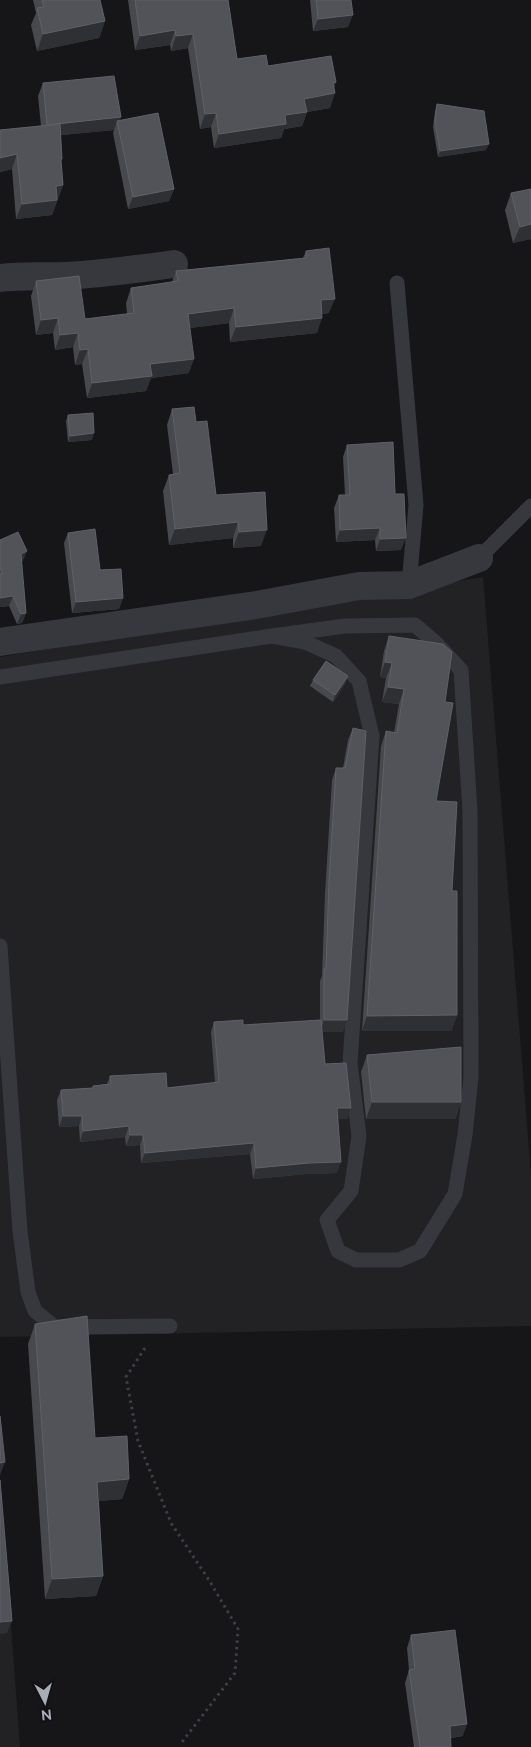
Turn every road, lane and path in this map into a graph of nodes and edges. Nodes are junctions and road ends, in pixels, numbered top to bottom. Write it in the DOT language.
graph roads {
  1 [pos="174,264"];
  2 [pos="0,278"];
  3 [pos="397,283"];
  4 [pos="531,506"];
  5 [pos="479,558"];
  6 [pos="409,585"];
  7 [pos="272,636"];
  8 [pos="0,642"];
  9 [pos="0,677"];
  10 [pos="0,946"];
  11 [pos="170,1326"];
  12 [pos="182,1742"];
  1 -- 2 [label="street"];
  3 -- 6 [label="lane"];
  4 -- 5 [label="lane"];
  5 -- 6 [label="street"];
  6 -- 8 [label="street"];
  7 -- 7 [label="lane"];
  7 -- 9 [label="lane"];
  10 -- 11 [label="lane"];
  11 -- 12 [label="path"];
}
